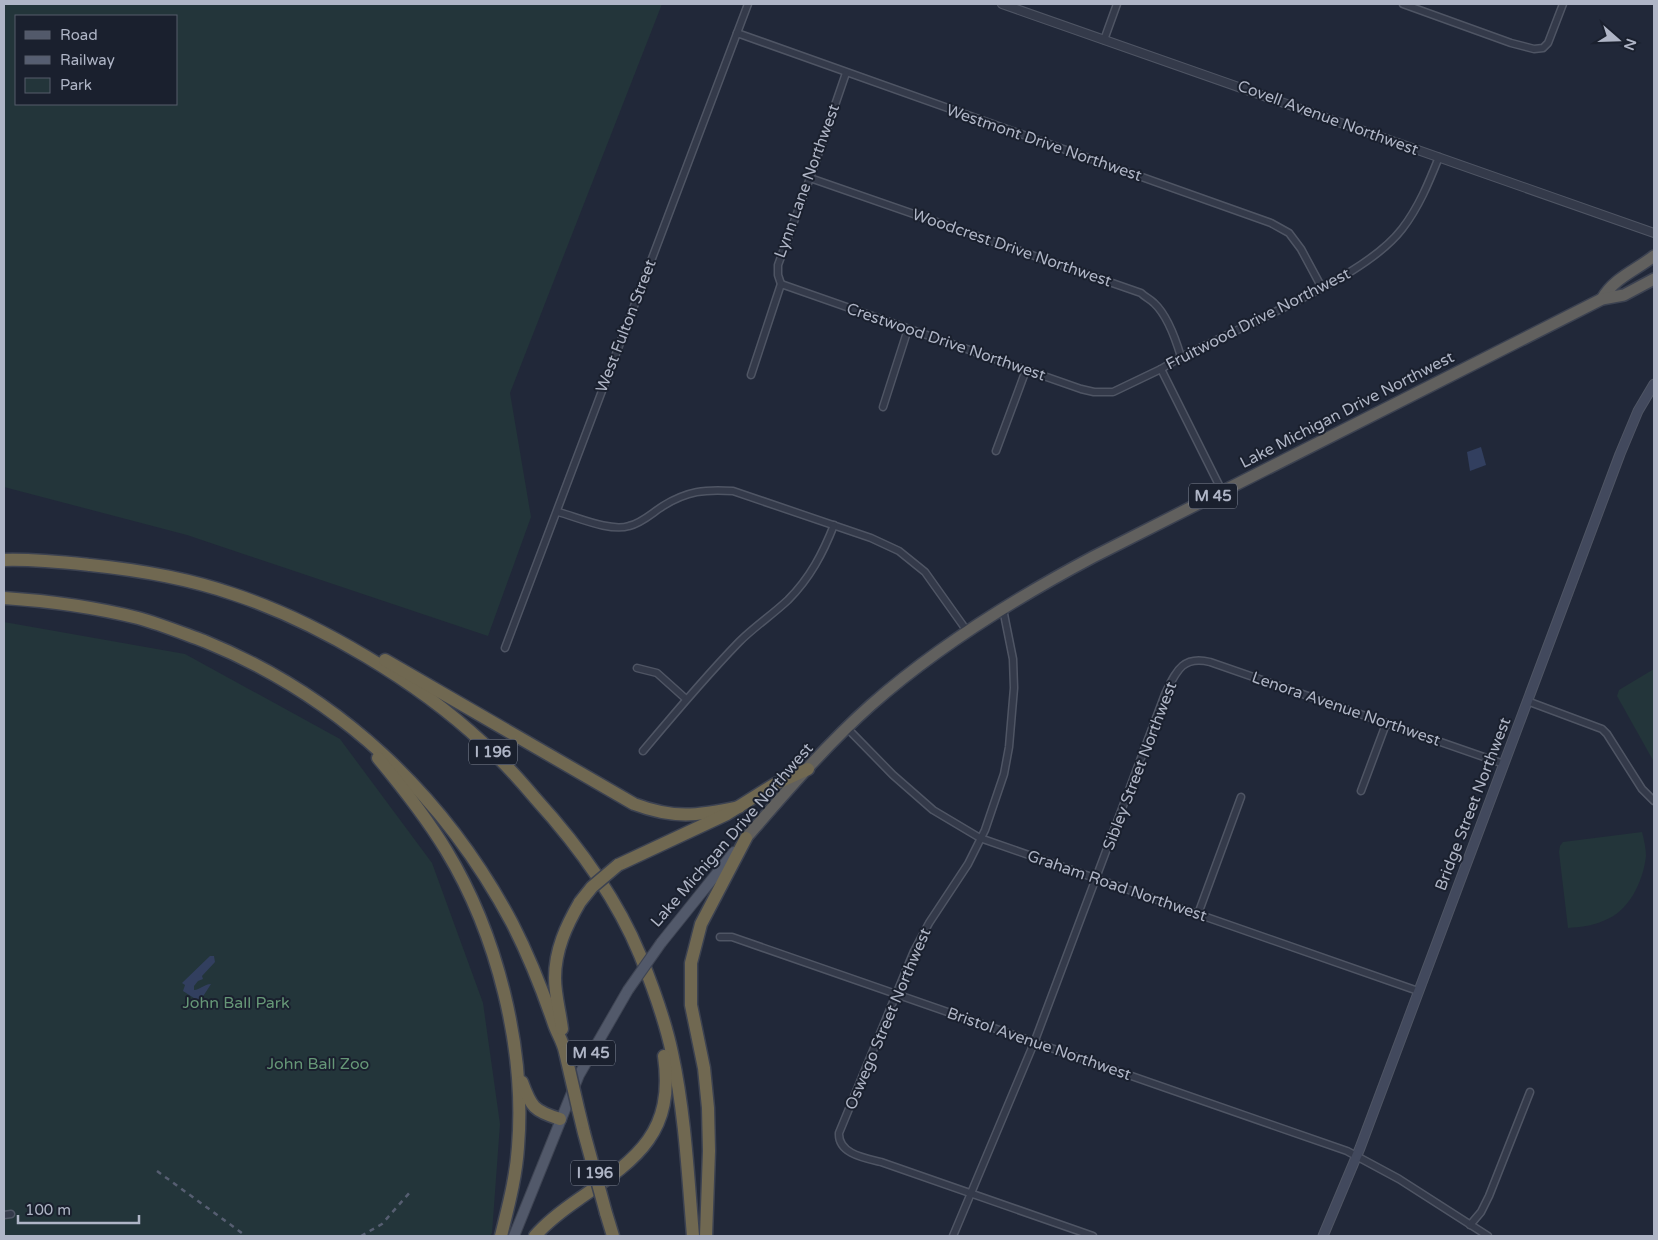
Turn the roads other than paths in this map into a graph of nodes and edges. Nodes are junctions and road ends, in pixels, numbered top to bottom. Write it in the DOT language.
graph roads {
  1 [pos="748,4"];
  2 [pos="1002,4"];
  3 [pos="1117,4"];
  4 [pos="1403,4"];
  5 [pos="1563,4"];
  6 [pos="737,33"];
  7 [pos="1104,40"];
  8 [pos="846,73"];
  9 [pos="1439,157"];
  10 [pos="810,178"];
  11 [pos="1654,233"];
  12 [pos="1654,256"];
  13 [pos="1654,279"];
  14 [pos="781,284"];
  15 [pos="1322,288"];
  16 [pos="1602,299"];
  17 [pos="908,329"];
  18 [pos="1181,357"];
  19 [pos="1161,369"];
  20 [pos="1026,370"];
  21 [pos="750,375"];
  22 [pos="1654,384"];
  23 [pos="1113,392"];
  24 [pos="883,407"];
  25 [pos="996,451"];
  26 [pos="1222,491"];
  27 [pos="558,512"];
  28 [pos="834,525"];
  29 [pos="4,560"];
  30 [pos="4,598"];
  31 [pos="1003,609"];
  32 [pos="312,627"];
  33 [pos="967,631"];
  34 [pos="505,648"];
  35 [pos="1188,662"];
  36 [pos="637,668"];
  37 [pos="686,699"];
  38 [pos="1527,701"];
  39 [pos="1386,724"];
  40 [pos="846,728"];
  41 [pos="354,730"];
  42 [pos="643,751"];
  43 [pos="1504,764"];
  44 [pos="808,769"];
  45 [pos="1361,791"];
  46 [pos="1241,797"];
  47 [pos="1654,801"];
  48 [pos="739,807"];
  49 [pos="746,838"];
  50 [pos="980,838"];
  51 [pos="1096,879"];
  52 [pos="1198,914"];
  53 [pos="720,936"];
  54 [pos="653,990"];
  55 [pos="1418,991"];
  56 [pos="896,994"];
  57 [pos="1034,1042"];
  58 [pos="565,1050"];
  59 [pos="517,1068"];
  60 [pos="1530,1092"];
  61 [pos="560,1119"];
  62 [pos="1356,1156"];
  63 [pos="970,1194"];
  64 [pos="1470,1225"];
  65 [pos="501,1236"];
  66 [pos="514,1236"];
  67 [pos="535,1236"];
  68 [pos="612,1236"];
  69 [pos="692,1236"];
  70 [pos="706,1236"];
  71 [pos="953,1236"];
  72 [pos="1093,1236"];
  73 [pos="1324,1236"];
  74 [pos="1488,1236"];
  1 -- 6 [label="street, West Fulton Street"];
  2 -- 7 [label="street, Covell Avenue Northwest"];
  3 -- 7 [label="street"];
  4 -- 5 [label="street"];
  6 -- 8 [label="street, Westmont Drive Northwest"];
  6 -- 27 [label="street, West Fulton Street"];
  7 -- 9 [label="street, Covell Avenue Northwest"];
  8 -- 10 [label="street, Lynn Lane Northwest"];
  8 -- 15 [label="street, Westmont Drive Northwest"];
  9 -- 11 [label="street, Covell Avenue Northwest"];
  9 -- 15 [label="street, Fruitwood Drive Northwest"];
  10 -- 14 [label="street, Lynn Lane Northwest"];
  10 -- 18 [label="street, Woodcrest Drive Northwest"];
  12 -- 16 [label="highway, Lake Michigan Drive Northwest / M 45"];
  13 -- 16 [label="highway, Lake Michigan Drive Northwest / M 45"];
  14 -- 17 [label="street, Crestwood Drive Northwest"];
  14 -- 21 [label="street, Lynn Lane Northwest"];
  15 -- 18 [label="street, Fruitwood Drive Northwest"];
  16 -- 26 [label="highway, Lake Michigan Drive Northwest / M 45"];
  17 -- 20 [label="street, Crestwood Drive Northwest"];
  17 -- 24 [label="street"];
  18 -- 19 [label="street, Fruitwood Drive Northwest"];
  19 -- 23 [label="street, Fruitwood Drive Northwest"];
  19 -- 26 [label="street"];
  20 -- 23 [label="street, Crestwood Drive Northwest"];
  20 -- 25 [label="street"];
  22 -- 38 [label="main road, Bridge Street Northwest"];
  26 -- 31 [label="highway, Lake Michigan Drive Northwest / M 45"];
  27 -- 28 [label="street"];
  27 -- 34 [label="street, West Fulton Street"];
  28 -- 33 [label="street"];
  28 -- 37 [label="street"];
  29 -- 32 [label="highway, I 196"];
  30 -- 41 [label="highway, I 196"];
  31 -- 33 [label="highway, Lake Michigan Drive Northwest / M 45"];
  31 -- 50 [label="street, Oswego Street Northwest"];
  32 -- 48 [label="highway"];
  32 -- 54 [label="highway, I 196"];
  33 -- 40 [label="highway, Lake Michigan Drive Northwest / M 45"];
  35 -- 39 [label="street, Lenora Avenue Northwest"];
  35 -- 51 [label="street, Sibley Street Northwest"];
  36 -- 37 [label="street"];
  37 -- 42 [label="street"];
  38 -- 43 [label="main road, Bridge Street Northwest"];
  38 -- 47 [label="street"];
  39 -- 43 [label="street, Lenora Avenue Northwest"];
  39 -- 45 [label="street"];
  40 -- 44 [label="highway, Lake Michigan Drive Northwest / M 45"];
  40 -- 50 [label="street, Graham Road Northwest"];
  41 -- 58 [label="highway, I 196"];
  41 -- 59 [label="highway"];
  43 -- 55 [label="main road, Bridge Street Northwest"];
  44 -- 48 [label="highway"];
  44 -- 49 [label="highway, Lake Michigan Drive Northwest / M 45"];
  46 -- 52 [label="street"];
  48 -- 58 [label="highway, bridge"];
  49 -- 61 [label="main road, Lake Michigan Drive Northwest / M 45, bridge"];
  49 -- 70 [label="highway"];
  50 -- 51 [label="street, Graham Road Northwest"];
  50 -- 56 [label="street, Oswego Street Northwest"];
  51 -- 52 [label="street, Graham Road Northwest"];
  51 -- 57 [label="street, Sibley Street Northwest"];
  52 -- 55 [label="street, Graham Road Northwest"];
  53 -- 56 [label="street, Bristol Avenue Northwest"];
  54 -- 67 [label="highway"];
  54 -- 69 [label="highway, I 196"];
  55 -- 62 [label="main road, Bridge Street Northwest"];
  56 -- 57 [label="street, Bristol Avenue Northwest"];
  56 -- 63 [label="street, Oswego Street Northwest"];
  57 -- 62 [label="street, Bristol Avenue Northwest"];
  57 -- 63 [label="street, Sibley Street Northwest"];
  58 -- 68 [label="highway, I 196, bridge"];
  59 -- 61 [label="highway"];
  59 -- 65 [label="highway"];
  60 -- 64 [label="street"];
  61 -- 66 [label="main road, Lake Michigan Drive Northwest"];
  62 -- 64 [label="street, Bristol Avenue Northwest"];
  62 -- 73 [label="main road, Bridge Street Northwest"];
  63 -- 71 [label="street, Sibley Street Northwest"];
  63 -- 72 [label="street"];
  64 -- 74 [label="street, Bristol Avenue Northwest"];
}
